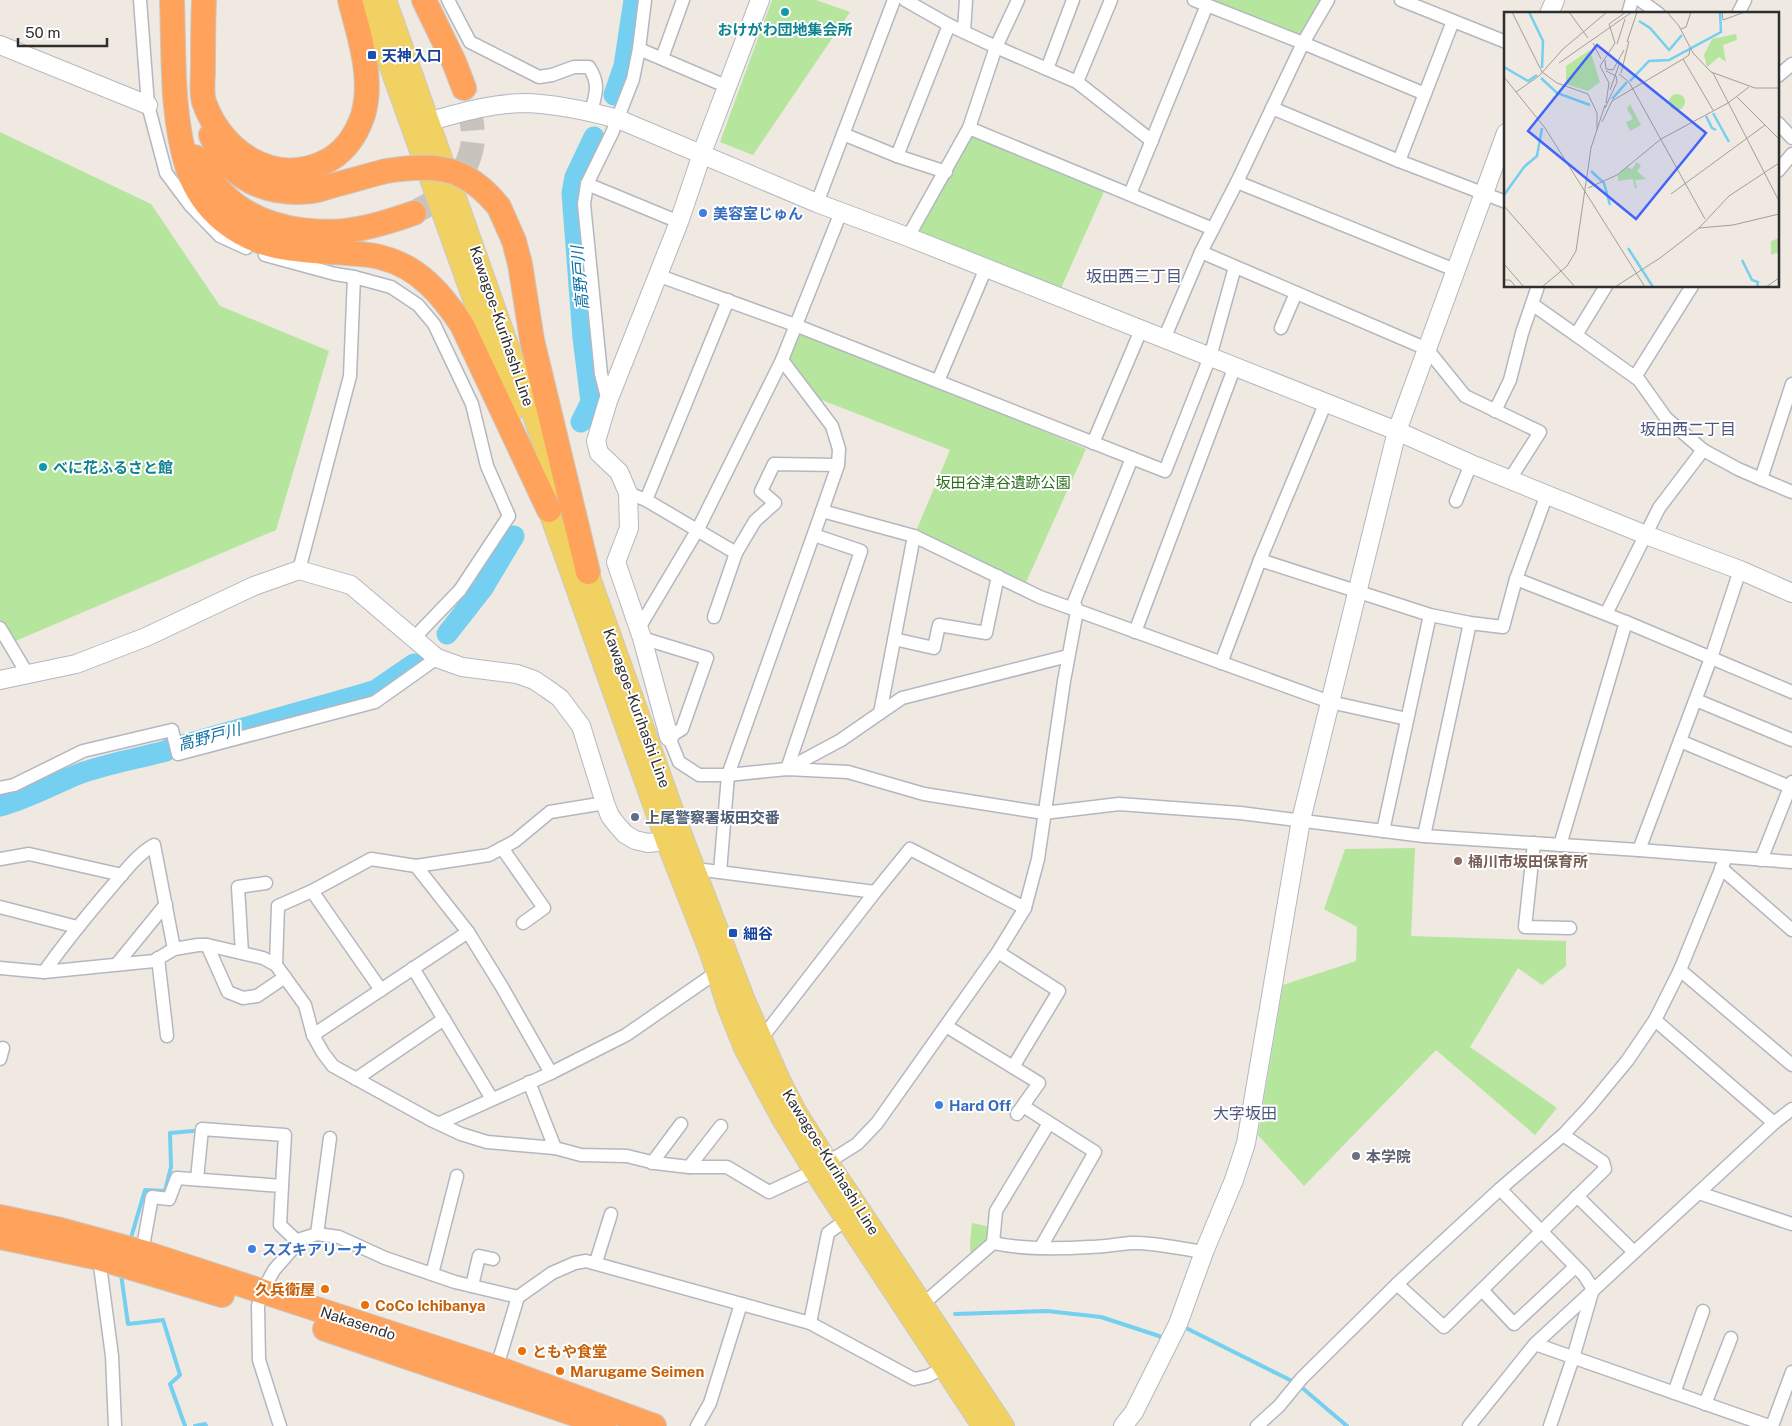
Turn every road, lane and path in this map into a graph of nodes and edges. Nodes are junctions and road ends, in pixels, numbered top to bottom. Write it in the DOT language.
graph roads {
  1 [pos="140,0"];
  2 [pos="172,0"];
  3 [pos="204,0"];
  4 [pos="350,0"];
  5 [pos="366,0"];
  6 [pos="386,0"];
  7 [pos="424,0"];
  8 [pos="448,0"];
  9 [pos="645,0"];
  10 [pos="683,0"];
  11 [pos="760,0"];
  12 [pos="894,0"];
  13 [pos="905,0"];
  14 [pos="966,0"];
  15 [pos="1018,0"];
  16 [pos="1073,0"];
  17 [pos="1111,0"];
  18 [pos="1194,0"];
  19 [pos="1328,0"];
  20 [pos="1402,0"];
  21 [pos="1640,0"];
  22 [pos="1745,0"];
  23 [pos="1207,5"];
  24 [pos="1656,12"];
  25 [pos="1739,12"];
  26 [pos="1454,21"];
  27 [pos="949,25"];
  28 [pos="964,31"];
  29 [pos="1504,41"];
  30 [pos="1302,43"];
  31 [pos="0,45"];
  32 [pos="996,47"];
  33 [pos="639,49"];
  34 [pos="662,58"];
  35 [pos="1792,64"];
  36 [pos="1047,69"];
  37 [pos="1780,74"];
  38 [pos="1077,82"];
  39 [pos="728,87"];
  40 [pos="464,88"];
  41 [pos="1425,94"];
  42 [pos="203,99"];
  43 [pos="148,105"];
  44 [pos="1272,108"];
  45 [pos="591,112"];
  46 [pos="178,114"];
  47 [pos="618,118"];
  48 [pos="421,124"];
  49 [pos="1780,125"];
  50 [pos="969,128"];
  51 [pos="843,134"];
  52 [pos="1504,138"];
  53 [pos="1792,138"];
  54 [pos="1152,141"];
  55 [pos="702,154"];
  56 [pos="1792,154"];
  57 [pos="896,156"];
  58 [pos="1398,161"];
  59 [pos="1780,169"];
  60 [pos="946,172"];
  61 [pos="1238,182"];
  62 [pos="587,184"];
  63 [pos="1484,193"];
  64 [pos="1130,194"];
  65 [pos="1504,201"];
  66 [pos="817,203"];
  67 [pos="841,212"];
  68 [pos="414,213"];
  69 [pos="679,222"];
  70 [pos="1213,229"];
  71 [pos="908,237"];
  72 [pos="1201,252"];
  73 [pos="1235,267"];
  74 [pos="986,268"];
  75 [pos="1455,270"];
  76 [pos="657,275"];
  77 [pos="354,277"];
  78 [pos="1537,288"];
  79 [pos="1605,288"];
  80 [pos="1691,288"];
  81 [pos="1296,293"];
  82 [pos="728,300"];
  83 [pos="1532,304"];
  84 [pos="795,325"];
  85 [pos="1281,328"];
  86 [pos="1141,330"];
  87 [pos="1576,335"];
  88 [pos="1164,339"];
  89 [pos="1426,349"];
  90 [pos="1210,357"];
  91 [pos="782,360"];
  92 [pos="1235,366"];
  93 [pos="1635,377"];
  94 [pos="938,381"];
  95 [pos="1792,384"];
  96 [pos="608,401"];
  97 [pos="1326,402"];
  98 [pos="1495,411"];
  99 [pos="1397,431"];
  100 [pos="1093,443"];
  101 [pos="1703,450"];
  102 [pos="1132,458"];
  103 [pos="1471,464"];
  104 [pos="838,465"];
  105 [pos="1510,479"];
  106 [pos="1762,479"];
  107 [pos="1792,492"];
  108 [pos="628,493"];
  109 [pos="1547,494"];
  110 [pos="646,500"];
  111 [pos="1456,500"];
  112 [pos="549,510"];
  113 [pos="822,511"];
  114 [pos="698,529"];
  115 [pos="814,535"];
  116 [pos="1646,535"];
  117 [pos="914,536"];
  118 [pos="736,553"];
  119 [pos="1260,560"];
  120 [pos="299,570"];
  121 [pos="1740,570"];
  122 [pos="588,572"];
  123 [pos="998,576"];
  124 [pos="1516,579"];
  125 [pos="1357,591"];
  126 [pos="1792,593"];
  127 [pos="1077,612"];
  128 [pos="1606,614"];
  129 [pos="1430,615"];
  130 [pos="714,617"];
  131 [pos="1626,622"];
  132 [pos="1470,623"];
  133 [pos="0,628"];
  134 [pos="1135,632"];
  135 [pos="640,633"];
  136 [pos="414,638"];
  137 [pos="894,639"];
  138 [pos="1068,656"];
  139 [pos="437,658"];
  140 [pos="1711,658"];
  141 [pos="1221,663"];
  142 [pos="28,675"];
  143 [pos="0,680"];
  144 [pos="1792,692"];
  145 [pos="1696,700"];
  146 [pos="1330,702"];
  147 [pos="880,713"];
  148 [pos="1407,719"];
  149 [pos="669,737"];
  150 [pos="1792,740"];
  151 [pos="1680,741"];
  152 [pos="787,769"];
  153 [pos="728,775"];
  154 [pos="1791,784"];
  155 [pos="0,788"];
  156 [pos="605,803"];
  157 [pos="1044,813"];
  158 [pos="1301,820"];
  159 [pos="1383,831"];
  160 [pos="1424,836"];
  161 [pos="674,838"];
  162 [pos="1534,843"];
  163 [pos="1560,845"];
  164 [pos="502,848"];
  165 [pos="1639,850"];
  166 [pos="1,859"];
  167 [pos="1761,860"];
  168 [pos="1792,862"];
  169 [pos="1724,863"];
  170 [pos="416,866"];
  171 [pos="696,869"];
  172 [pos="0,872"];
  173 [pos="720,872"];
  174 [pos="122,875"];
  175 [pos="266,883"];
  176 [pos="312,891"];
  177 [pos="875,892"];
  178 [pos="166,904"];
  179 [pos="0,907"];
  180 [pos="1025,908"];
  181 [pos="523,922"];
  182 [pos="77,927"];
  183 [pos="1570,928"];
  184 [pos="1792,930"];
  185 [pos="468,932"];
  186 [pos="207,945"];
  187 [pos="174,949"];
  188 [pos="998,952"];
  189 [pos="242,954"];
  190 [pos="158,958"];
  191 [pos="117,964"];
  192 [pos="276,965"];
  193 [pos="0,968"];
  194 [pos="414,968"];
  195 [pos="1680,970"];
  196 [pos="44,972"];
  197 [pos="717,972"];
  198 [pos="285,978"];
  199 [pos="381,990"];
  200 [pos="444,1019"];
  201 [pos="1655,1020"];
  202 [pos="946,1026"];
  203 [pos="314,1035"];
  204 [pos="167,1036"];
  205 [pos="761,1039"];
  206 [pos="1792,1065"];
  207 [pos="1012,1067"];
  208 [pos="551,1072"];
  209 [pos="356,1079"];
  210 [pos="529,1082"];
  211 [pos="492,1099"];
  212 [pos="1792,1109"];
  213 [pos="440,1123"];
  214 [pos="1049,1123"];
  215 [pos="1774,1123"];
  216 [pos="681,1124"];
  217 [pos="721,1126"];
  218 [pos="1563,1135"];
  219 [pos="330,1138"];
  220 [pos="555,1148"];
  221 [pos="652,1163"];
  222 [pos="821,1166"];
  223 [pos="690,1167"];
  224 [pos="457,1176"];
  225 [pos="197,1179"];
  226 [pos="282,1186"];
  227 [pos="1500,1189"];
  228 [pos="1699,1193"];
  229 [pos="1577,1196"];
  230 [pos="611,1214"];
  231 [pos="0,1217"];
  232 [pos="846,1220"];
  233 [pos="1792,1224"];
  234 [pos="1541,1231"];
  235 [pos="317,1234"];
  236 [pos="0,1237"];
  237 [pos="298,1242"];
  238 [pos="993,1242"];
  239 [pos="1041,1246"];
  240 [pos="142,1252"];
  241 [pos="1204,1252"];
  242 [pos="1634,1252"];
  243 [pos="99,1258"];
  244 [pos="493,1259"];
  245 [pos="596,1262"];
  246 [pos="1575,1267"];
  247 [pos="432,1274"];
  248 [pos="1397,1284"];
  249 [pos="472,1286"];
  250 [pos="1482,1290"];
  251 [pos="1593,1290"];
  252 [pos="518,1297"];
  253 [pos="260,1299"];
  254 [pos="741,1304"];
  255 [pos="923,1304"];
  256 [pos="1703,1311"];
  257 [pos="810,1323"];
  258 [pos="1731,1338"];
  259 [pos="1535,1344"];
  260 [pos="1573,1358"];
  261 [pos="944,1368"];
  262 [pos="1792,1372"];
  263 [pos="494,1377"];
  264 [pos="1674,1393"];
  265 [pos="1705,1404"];
  266 [pos="115,1426"];
  267 [pos="280,1426"];
  268 [pos="610,1426"];
  269 [pos="654,1426"];
  270 [pos="697,1426"];
  271 [pos="982,1426"];
  272 [pos="1004,1426"];
  273 [pos="1123,1426"];
  274 [pos="1257,1426"];
  275 [pos="1469,1426"];
  276 [pos="1550,1426"];
  277 [pos="1771,1426"];
  1 -- 43 [label="street"];
  2 -- 46 [label="highway"];
  3 -- 42 [label="highway"];
  4 -- 42 [label="highway"];
  5 -- 48 [label="main road, Kawagoe-Kurihashi Line"];
  6 -- 48 [label="main road, Kawagoe-Kurihashi Line"];
  7 -- 40 [label="highway"];
  8 -- 45 [label="street"];
  9 -- 33 [label="street"];
  10 -- 34 [label="street"];
  11 -- 39 [label="street"];
  12 -- 51 [label="street"];
  13 -- 27 [label="street"];
  14 -- 28 [label="street"];
  15 -- 32 [label="street"];
  16 -- 36 [label="street"];
  17 -- 38 [label="street"];
  18 -- 23 [label="street"];
  19 -- 30 [label="street"];
  20 -- 26 [label="street"];
  21 -- 24 [label="street"];
  22 -- 25 [label="street"];
  23 -- 30 [label="street"];
  23 -- 54 [label="street"];
  26 -- 29 [label="street"];
  26 -- 41 [label="street"];
  27 -- 28 [label="street"];
  27 -- 57 [label="street"];
  28 -- 32 [label="street"];
  30 -- 41 [label="street"];
  30 -- 44 [label="street"];
  31 -- 43 [label="street"];
  32 -- 36 [label="street"];
  32 -- 50 [label="street"];
  33 -- 34 [label="street"];
  33 -- 47 [label="street"];
  34 -- 39 [label="street"];
  35 -- 37 [label="street"];
  36 -- 38 [label="street"];
  38 -- 54 [label="street"];
  39 -- 55 [label="street"];
  41 -- 58 [label="street"];
  42 -- 122 [label="highway, bridge"];
  43 -- 77 [label="street"];
  44 -- 58 [label="street"];
  44 -- 61 [label="street"];
  45 -- 47 [label="street"];
  45 -- 48 [label="street"];
  46 -- 68 [label="highway"];
  46 -- 112 [label="highway"];
  47 -- 55 [label="street"];
  47 -- 62 [label="street"];
  48 -- 112 [label="main road, Kawagoe-Kurihashi Line"];
  48 -- 122 [label="main road, Kawagoe-Kurihashi Line"];
  49 -- 53 [label="street"];
  50 -- 60 [label="street"];
  50 -- 64 [label="street"];
  51 -- 57 [label="street"];
  51 -- 66 [label="street"];
  52 -- 63 [label="street"];
  54 -- 64 [label="street"];
  55 -- 66 [label="street"];
  55 -- 69 [label="street"];
  56 -- 59 [label="street"];
  57 -- 60 [label="street"];
  58 -- 63 [label="street"];
  60 -- 71 [label="street"];
  61 -- 70 [label="street"];
  61 -- 75 [label="street"];
  62 -- 69 [label="street"];
  62 -- 96 [label="street"];
  63 -- 65 [label="street"];
  63 -- 75 [label="street"];
  64 -- 70 [label="street"];
  66 -- 67 [label="street"];
  67 -- 71 [label="street"];
  67 -- 84 [label="street"];
  69 -- 76 [label="street"];
  70 -- 72 [label="street"];
  71 -- 74 [label="street"];
  72 -- 73 [label="street"];
  72 -- 88 [label="street"];
  73 -- 81 [label="street"];
  73 -- 90 [label="street"];
  74 -- 86 [label="street"];
  74 -- 94 [label="street"];
  75 -- 89 [label="street"];
  76 -- 82 [label="street"];
  76 -- 96 [label="street"];
  77 -- 120 [label="street"];
  77 -- 136 [label="street"];
  78 -- 83 [label="street"];
  79 -- 87 [label="street"];
  80 -- 93 [label="street"];
  81 -- 85 [label="street"];
  81 -- 89 [label="street"];
  82 -- 84 [label="street"];
  82 -- 110 [label="street"];
  83 -- 87 [label="street"];
  83 -- 98 [label="street"];
  84 -- 91 [label="street"];
  84 -- 94 [label="street"];
  86 -- 88 [label="street"];
  86 -- 100 [label="street"];
  87 -- 93 [label="street"];
  88 -- 90 [label="street"];
  89 -- 98 [label="street"];
  89 -- 99 [label="street"];
  90 -- 92 [label="street"];
  90 -- 102 [label="street"];
  91 -- 104 [label="street"];
  91 -- 114 [label="street"];
  92 -- 97 [label="street"];
  92 -- 134 [label="street"];
  93 -- 101 [label="street"];
  94 -- 100 [label="street"];
  95 -- 106 [label="street"];
  96 -- 108 [label="street"];
  97 -- 99 [label="street"];
  97 -- 119 [label="street"];
  98 -- 105 [label="street"];
  99 -- 103 [label="street"];
  99 -- 125 [label="street"];
  100 -- 102 [label="street"];
  101 -- 106 [label="street"];
  101 -- 116 [label="street"];
  102 -- 127 [label="street"];
  103 -- 105 [label="street"];
  103 -- 111 [label="street"];
  104 -- 113 [label="street"];
  104 -- 118 [label="street"];
  105 -- 109 [label="street"];
  106 -- 107 [label="street"];
  108 -- 110 [label="street"];
  108 -- 135 [label="street"];
  109 -- 116 [label="street"];
  109 -- 124 [label="street"];
  110 -- 114 [label="street"];
  112 -- 161 [label="main road, Kawagoe-Kurihashi Line"];
  113 -- 115 [label="street"];
  113 -- 117 [label="street"];
  114 -- 118 [label="street"];
  114 -- 135 [label="street"];
  115 -- 152 [label="street"];
  115 -- 153 [label="street"];
  116 -- 121 [label="street"];
  116 -- 128 [label="street"];
  117 -- 123 [label="street"];
  117 -- 137 [label="street"];
  118 -- 130 [label="street"];
  119 -- 125 [label="street"];
  119 -- 141 [label="street"];
  120 -- 136 [label="street"];
  120 -- 142 [label="street"];
  121 -- 126 [label="street"];
  121 -- 140 [label="street"];
  122 -- 161 [label="main road, Kawagoe-Kurihashi Line"];
  123 -- 127 [label="street"];
  123 -- 137 [label="street"];
  124 -- 128 [label="street"];
  124 -- 132 [label="street"];
  125 -- 129 [label="street"];
  125 -- 146 [label="street"];
  127 -- 134 [label="street"];
  127 -- 138 [label="street"];
  128 -- 131 [label="street"];
  129 -- 132 [label="street"];
  129 -- 148 [label="street"];
  131 -- 140 [label="street"];
  131 -- 163 [label="street"];
  132 -- 160 [label="street"];
  133 -- 142 [label="street"];
  134 -- 141 [label="street"];
  135 -- 149 [label="street"];
  135 -- 149 [label="street"];
  136 -- 139 [label="street"];
  137 -- 147 [label="street"];
  138 -- 147 [label="street"];
  138 -- 157 [label="street"];
  139 -- 155 [label="street"];
  139 -- 156 [label="street"];
  140 -- 144 [label="street"];
  140 -- 145 [label="street"];
  141 -- 146 [label="street"];
  142 -- 143 [label="street"];
  145 -- 150 [label="street"];
  145 -- 151 [label="street"];
  146 -- 148 [label="street"];
  146 -- 158 [label="street"];
  147 -- 152 [label="street"];
  148 -- 159 [label="street"];
  149 -- 153 [label="street"];
  151 -- 154 [label="street"];
  151 -- 165 [label="street"];
  152 -- 153 [label="street"];
  152 -- 157 [label="street"];
  153 -- 173 [label="street"];
  154 -- 167 [label="street"];
  156 -- 161 [label="street"];
  156 -- 164 [label="street"];
  157 -- 158 [label="street"];
  157 -- 180 [label="street"];
  158 -- 159 [label="street"];
  158 -- 241 [label="street"];
  159 -- 160 [label="street"];
  160 -- 162 [label="street"];
  161 -- 171 [label="main road, Kawagoe-Kurihashi Line"];
  161 -- 197 [label="main road, Kawagoe-Kurihashi Line"];
  162 -- 163 [label="street"];
  162 -- 183 [label="street"];
  163 -- 165 [label="street"];
  164 -- 170 [label="street"];
  164 -- 181 [label="street"];
  165 -- 169 [label="street"];
  166 -- 172 [label="street"];
  166 -- 174 [label="street"];
  167 -- 168 [label="street"];
  167 -- 169 [label="street"];
  169 -- 184 [label="street"];
  169 -- 195 [label="street"];
  170 -- 176 [label="street"];
  170 -- 185 [label="street"];
  171 -- 173 [label="street"];
  171 -- 205 [label="main road, Kawagoe-Kurihashi Line"];
  173 -- 177 [label="street"];
  174 -- 178 [label="street"];
  174 -- 182 [label="street"];
  175 -- 189 [label="street"];
  176 -- 192 [label="street"];
  176 -- 199 [label="street"];
  177 -- 180 [label="street"];
  177 -- 205 [label="street"];
  178 -- 187 [label="street"];
  178 -- 191 [label="street"];
  179 -- 182 [label="street"];
  180 -- 188 [label="street"];
  182 -- 196 [label="street"];
  185 -- 194 [label="street"];
  185 -- 208 [label="street"];
  186 -- 187 [label="street"];
  186 -- 189 [label="street"];
  186 -- 198 [label="street"];
  187 -- 190 [label="street"];
  188 -- 202 [label="street"];
  188 -- 207 [label="street"];
  189 -- 192 [label="street"];
  190 -- 191 [label="street"];
  190 -- 204 [label="street"];
  191 -- 196 [label="street"];
  192 -- 198 [label="street"];
  193 -- 196 [label="street"];
  194 -- 199 [label="street"];
  194 -- 200 [label="street"];
  195 -- 201 [label="street"];
  195 -- 206 [label="street"];
  197 -- 208 [label="street"];
  197 -- 222 [label="main road, Kawagoe-Kurihashi Line"];
  198 -- 203 [label="street"];
  199 -- 203 [label="street"];
  200 -- 209 [label="street"];
  200 -- 211 [label="street"];
  201 -- 215 [label="street"];
  201 -- 218 [label="street"];
  202 -- 207 [label="street"];
  202 -- 222 [label="street"];
  203 -- 209 [label="street"];
  205 -- 222 [label="main road, Kawagoe-Kurihashi Line"];
  207 -- 214 [label="street"];
  208 -- 210 [label="street"];
  209 -- 213 [label="street"];
  210 -- 211 [label="street"];
  210 -- 220 [label="street"];
  211 -- 213 [label="street"];
  212 -- 215 [label="street"];
  213 -- 220 [label="street"];
  214 -- 238 [label="street"];
  214 -- 239 [label="street"];
  215 -- 228 [label="street"];
  216 -- 221 [label="street"];
  217 -- 223 [label="street"];
  218 -- 227 [label="street"];
  218 -- 229 [label="street"];
  219 -- 235 [label="street"];
  220 -- 221 [label="street"];
  221 -- 223 [label="street"];
  222 -- 223 [label="street"];
  222 -- 232 [label="main road, Kawagoe-Kurihashi Line"];
  222 -- 255 [label="main road, Kawagoe-Kurihashi Line"];
  224 -- 247 [label="street"];
  225 -- 226 [label="street"];
  225 -- 226 [label="street"];
  225 -- 240 [label="street"];
  226 -- 237 [label="street"];
  227 -- 234 [label="street"];
  227 -- 248 [label="street"];
  228 -- 233 [label="street"];
  228 -- 242 [label="street"];
  229 -- 234 [label="street"];
  229 -- 242 [label="street"];
  230 -- 245 [label="street"];
  231 -- 240 [label="highway, Nakasendo"];
  232 -- 257 [label="street"];
  232 -- 261 [label="main road, Kawagoe-Kurihashi Line"];
  234 -- 246 [label="street"];
  234 -- 250 [label="street"];
  235 -- 237 [label="street"];
  235 -- 247 [label="street"];
  236 -- 243 [label="highway, Nakasendo"];
  237 -- 253 [label="street"];
  238 -- 239 [label="street"];
  238 -- 255 [label="street"];
  239 -- 241 [label="street"];
  240 -- 253 [label="highway, Nakasendo"];
  241 -- 273 [label="street"];
  242 -- 251 [label="street"];
  243 -- 253 [label="highway, Nakasendo"];
  243 -- 266 [label="street"];
  244 -- 249 [label="street"];
  245 -- 252 [label="street"];
  245 -- 254 [label="street"];
  246 -- 250 [label="street"];
  246 -- 251 [label="street"];
  247 -- 249 [label="street"];
  248 -- 250 [label="street"];
  248 -- 274 [label="street"];
  249 -- 252 [label="street"];
  251 -- 259 [label="street"];
  251 -- 260 [label="street"];
  252 -- 263 [label="street"];
  253 -- 263 [label="highway, Nakasendo"];
  253 -- 267 [label="street"];
  254 -- 257 [label="street"];
  254 -- 270 [label="street"];
  255 -- 272 [label="main road, Kawagoe-Kurihashi Line"];
  256 -- 264 [label="street"];
  257 -- 261 [label="street"];
  258 -- 265 [label="street"];
  259 -- 260 [label="street"];
  259 -- 275 [label="street"];
  260 -- 264 [label="street"];
  260 -- 276 [label="street"];
  261 -- 271 [label="main road, Kawagoe-Kurihashi Line"];
  262 -- 277 [label="street"];
  263 -- 268 [label="highway, Nakasendo"];
  263 -- 269 [label="highway, Nakasendo"];
  264 -- 265 [label="street"];
  265 -- 277 [label="street"];
}
